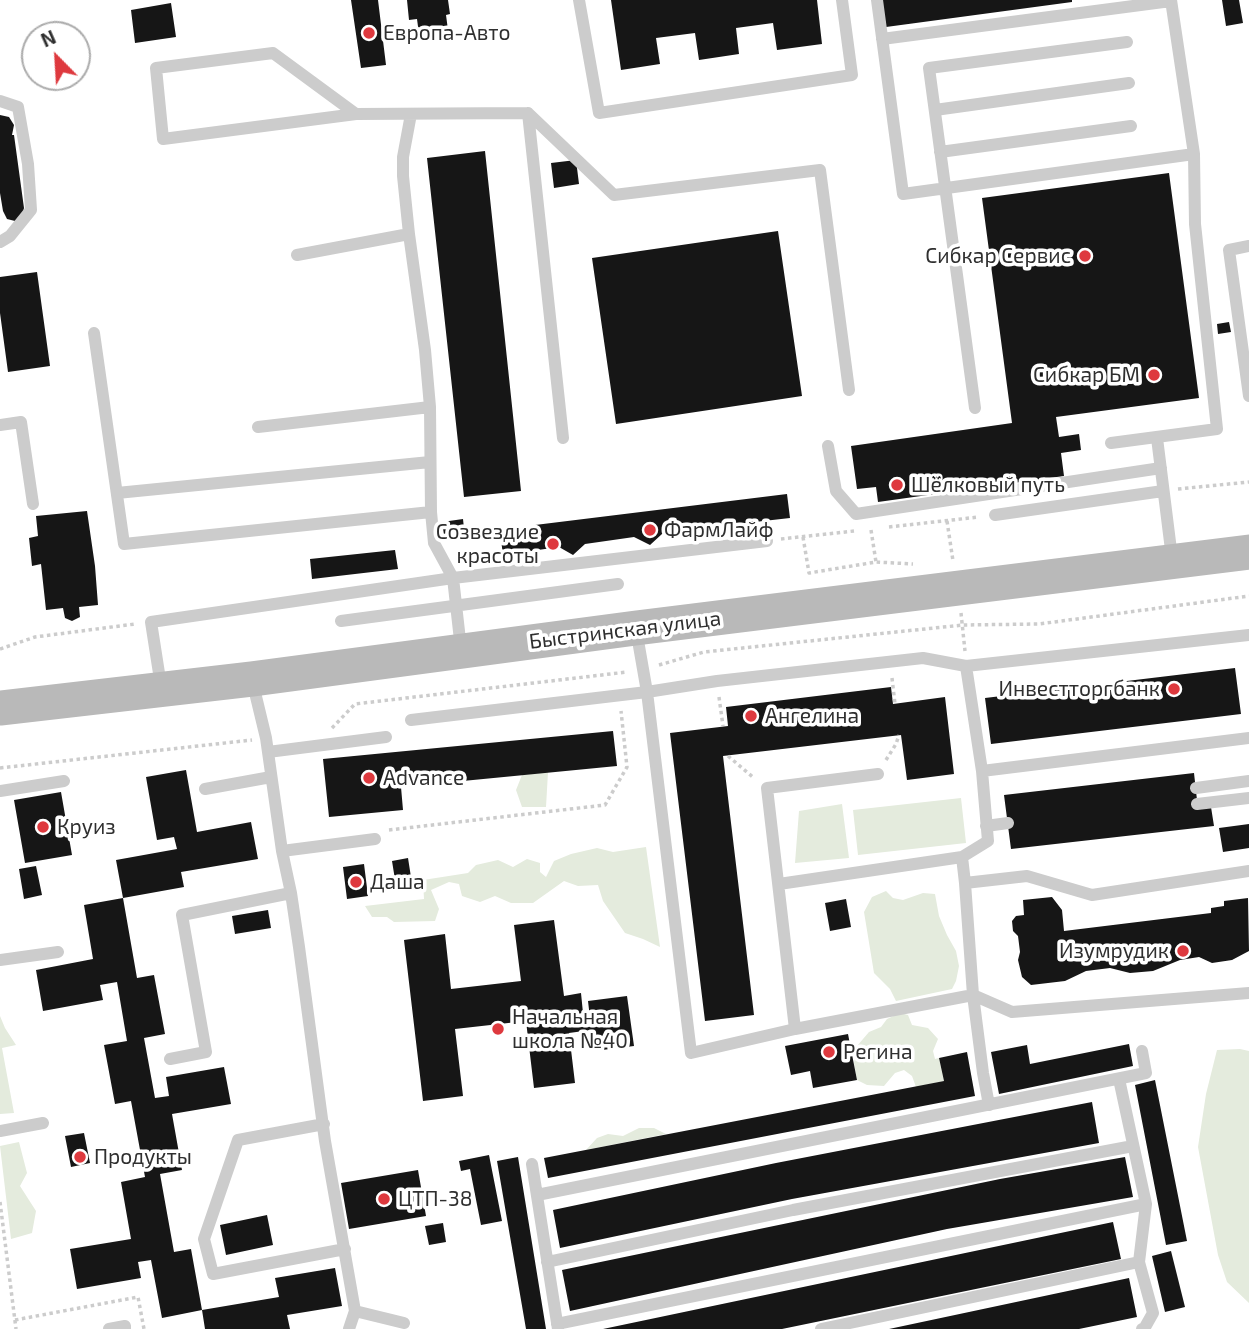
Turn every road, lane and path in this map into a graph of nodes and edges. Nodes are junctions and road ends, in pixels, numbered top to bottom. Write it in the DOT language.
graph roads {
  1 [pos="579,0"];
  2 [pos="842,0"];
  3 [pos="877,0"];
  4 [pos="1171,0"];
  5 [pos="882,39"];
  6 [pos="1127,42"];
  7 [pos="1129,83"];
  8 [pos="0,101"];
  9 [pos="935,110"];
  10 [pos="528,113"];
  11 [pos="356,114"];
  12 [pos="411,114"];
  13 [pos="1131,126"];
  14 [pos="940,152"];
  15 [pos="1194,154"];
  16 [pos="946,189"];
  17 [pos="409,234"];
  18 [pos="0,242"];
  19 [pos="1249,246"];
  20 [pos="297,255"];
  21 [pos="94,333"];
  22 [pos="849,390"];
  23 [pos="1249,396"];
  24 [pos="430,407"];
  25 [pos="975,408"];
  26 [pos="0,425"];
  27 [pos="258,427"];
  28 [pos="563,438"];
  29 [pos="1157,438"];
  30 [pos="1111,443"];
  31 [pos="828,446"];
  32 [pos="430,462"];
  33 [pos="1161,468"];
  34 [pos="1249,482"];
  35 [pos="1163,491"];
  36 [pos="117,493"];
  37 [pos="33,504"];
  38 [pos="431,512"];
  39 [pos="995,515"];
  40 [pos="871,530"];
  41 [pos="803,537"];
  42 [pos="767,541"];
  43 [pos="1249,552"];
  44 [pos="876,562"];
  45 [pos="1173,562"];
  46 [pos="915,564"];
  47 [pos="453,579"];
  48 [pos="618,584"];
  49 [pos="1249,596"];
  50 [pos="456,606"];
  51 [pos="341,621"];
  52 [pos="151,622"];
  53 [pos="636,628"];
  54 [pos="1249,635"];
  55 [pos="0,649"];
  56 [pos="461,651"];
  57 [pos="890,662"];
  58 [pos="966,666"];
  59 [pos="643,670"];
  60 [pos="616,674"];
  61 [pos="252,679"];
  62 [pos="717,681"];
  63 [pos="161,690"];
  64 [pos="647,692"];
  65 [pos="619,695"];
  66 [pos="895,704"];
  67 [pos="0,708"];
  68 [pos="411,720"];
  69 [pos="723,726"];
  70 [pos="344,728"];
  71 [pos="899,735"];
  72 [pos="386,737"];
  73 [pos="266,738"];
  74 [pos="1249,738"];
  75 [pos="268,752"];
  76 [pos="728,756"];
  77 [pos="0,768"];
  78 [pos="982,771"];
  79 [pos="877,774"];
  80 [pos="271,777"];
  81 [pos="64,781"];
  82 [pos="1249,781"];
  83 [pos="767,788"];
  84 [pos="1196,788"];
  85 [pos="205,789"];
  86 [pos="0,791"];
  87 [pos="1249,798"];
  88 [pos="1198,804"];
  89 [pos="1008,823"];
  90 [pos="986,826"];
  91 [pos="375,839"];
  92 [pos="282,851"];
  93 [pos="962,857"];
  94 [pos="1249,871"];
  95 [pos="965,883"];
  96 [pos="779,884"];
  97 [pos="291,892"];
  98 [pos="58,952"];
  99 [pos="0,960"];
  100 [pos="1249,993"];
  101 [pos="973,995"];
  102 [pos="795,1029"];
  103 [pos="1143,1051"];
  104 [pos="170,1059"];
  105 [pos="1119,1079"];
  106 [pos="989,1105"];
  107 [pos="43,1123"];
  108 [pos="324,1125"];
  109 [pos="0,1131"];
  110 [pos="1133,1146"];
  111 [pos="532,1164"];
  112 [pos="537,1195"];
  113 [pos="0,1202"];
  114 [pos="1146,1204"];
  115 [pos="345,1249"];
  116 [pos="547,1262"];
  117 [pos="1139,1262"];
  118 [pos="355,1311"];
  119 [pos="15,1320"];
  120 [pos="404,1323"];
  121 [pos="558,1326"];
  122 [pos="16,1329"];
  123 [pos="109,1329"];
  124 [pos="125,1329"];
  125 [pos="144,1329"];
  126 [pos="349,1329"];
  127 [pos="821,1329"];
  128 [pos="1142,1329"];
  1 -- 2 [label="lane"];
  3 -- 5 [label="lane"];
  4 -- 5 [label="lane"];
  4 -- 15 [label="lane"];
  5 -- 16 [label="lane"];
  6 -- 9 [label="lane"];
  7 -- 9 [label="lane"];
  8 -- 18 [label="lane"];
  9 -- 14 [label="lane"];
  10 -- 12 [label="lane"];
  10 -- 22 [label="lane"];
  10 -- 28 [label="lane"];
  11 -- 11 [label="lane"];
  11 -- 12 [label="lane"];
  12 -- 17 [label="lane"];
  13 -- 14 [label="lane"];
  14 -- 16 [label="lane"];
  15 -- 16 [label="lane"];
  15 -- 29 [label="lane"];
  16 -- 25 [label="lane"];
  17 -- 20 [label="lane"];
  17 -- 24 [label="lane"];
  19 -- 23 [label="lane"];
  21 -- 36 [label="lane"];
  24 -- 27 [label="lane"];
  24 -- 32 [label="lane"];
  26 -- 37 [label="lane"];
  29 -- 30 [label="lane"];
  29 -- 33 [label="lane"];
  31 -- 33 [label="lane"];
  32 -- 36 [label="lane"];
  32 -- 38 [label="lane"];
  33 -- 35 [label="lane"];
  34 -- 35 [label="path"];
  35 -- 39 [label="lane"];
  35 -- 45 [label="lane"];
  36 -- 38 [label="lane"];
  38 -- 47 [label="lane"];
  40 -- 44 [label="path"];
  41 -- 44 [label="path"];
  42 -- 47 [label="lane"];
  43 -- 45 [label="main road, Быстринская улица"];
  44 -- 46 [label="path"];
  45 -- 53 [label="main road, Быстринская улица"];
  47 -- 50 [label="lane"];
  47 -- 52 [label="lane"];
  48 -- 50 [label="lane"];
  49 -- 59 [label="path"];
  50 -- 51 [label="lane"];
  50 -- 56 [label="lane"];
  52 -- 55 [label="path"];
  52 -- 63 [label="lane"];
  53 -- 56 [label="main road, Быстринская улица"];
  53 -- 59 [label="lane"];
  54 -- 58 [label="lane"];
  56 -- 61 [label="main road, Быстринская улица"];
  57 -- 58 [label="lane"];
  57 -- 62 [label="lane"];
  57 -- 66 [label="path"];
  58 -- 78 [label="lane"];
  59 -- 60 [label="path"];
  59 -- 64 [label="lane"];
  60 -- 65 [label="path"];
  60 -- 70 [label="path"];
  61 -- 63 [label="main road, Быстринская улица"];
  61 -- 73 [label="lane"];
  62 -- 64 [label="lane"];
  62 -- 69 [label="path"];
  63 -- 67 [label="main road, Быстринская улица"];
  64 -- 65 [label="lane"];
  64 -- 102 [label="lane"];
  65 -- 68 [label="lane"];
  65 -- 91 [label="path"];
  71 -- 79 [label="path"];
  72 -- 75 [label="lane"];
  73 -- 75 [label="lane"];
  73 -- 77 [label="path"];
  74 -- 78 [label="lane"];
  75 -- 80 [label="lane"];
  76 -- 83 [label="path"];
  78 -- 90 [label="lane"];
  79 -- 83 [label="lane"];
  80 -- 85 [label="lane"];
  80 -- 92 [label="lane"];
  81 -- 86 [label="lane"];
  82 -- 84 [label="lane"];
  83 -- 96 [label="lane"];
  87 -- 88 [label="lane"];
  89 -- 90 [label="lane"];
  90 -- 93 [label="lane"];
  91 -- 92 [label="lane"];
  92 -- 97 [label="lane"];
  93 -- 95 [label="lane"];
  93 -- 96 [label="lane"];
  94 -- 95 [label="lane"];
  95 -- 101 [label="lane"];
  96 -- 102 [label="lane"];
  97 -- 104 [label="lane"];
  97 -- 108 [label="lane"];
  98 -- 99 [label="lane"];
  100 -- 101 [label="lane"];
  101 -- 102 [label="lane"];
  101 -- 106 [label="lane"];
  103 -- 105 [label="lane"];
  105 -- 106 [label="lane"];
  105 -- 110 [label="lane"];
  106 -- 112 [label="lane"];
  107 -- 109 [label="lane"];
  108 -- 115 [label="lane"];
  108 -- 115 [label="lane"];
  110 -- 114 [label="lane"];
  110 -- 116 [label="lane"];
  111 -- 112 [label="lane"];
  112 -- 116 [label="lane"];
  113 -- 119 [label="path"];
  114 -- 117 [label="lane"];
  114 -- 121 [label="lane"];
  115 -- 118 [label="lane"];
  116 -- 121 [label="lane"];
  117 -- 127 [label="lane"];
  117 -- 128 [label="lane"];
  118 -- 120 [label="lane"];
  118 -- 126 [label="lane"];
  119 -- 122 [label="path"];
  119 -- 125 [label="path"];
  123 -- 124 [label="lane"];
}
